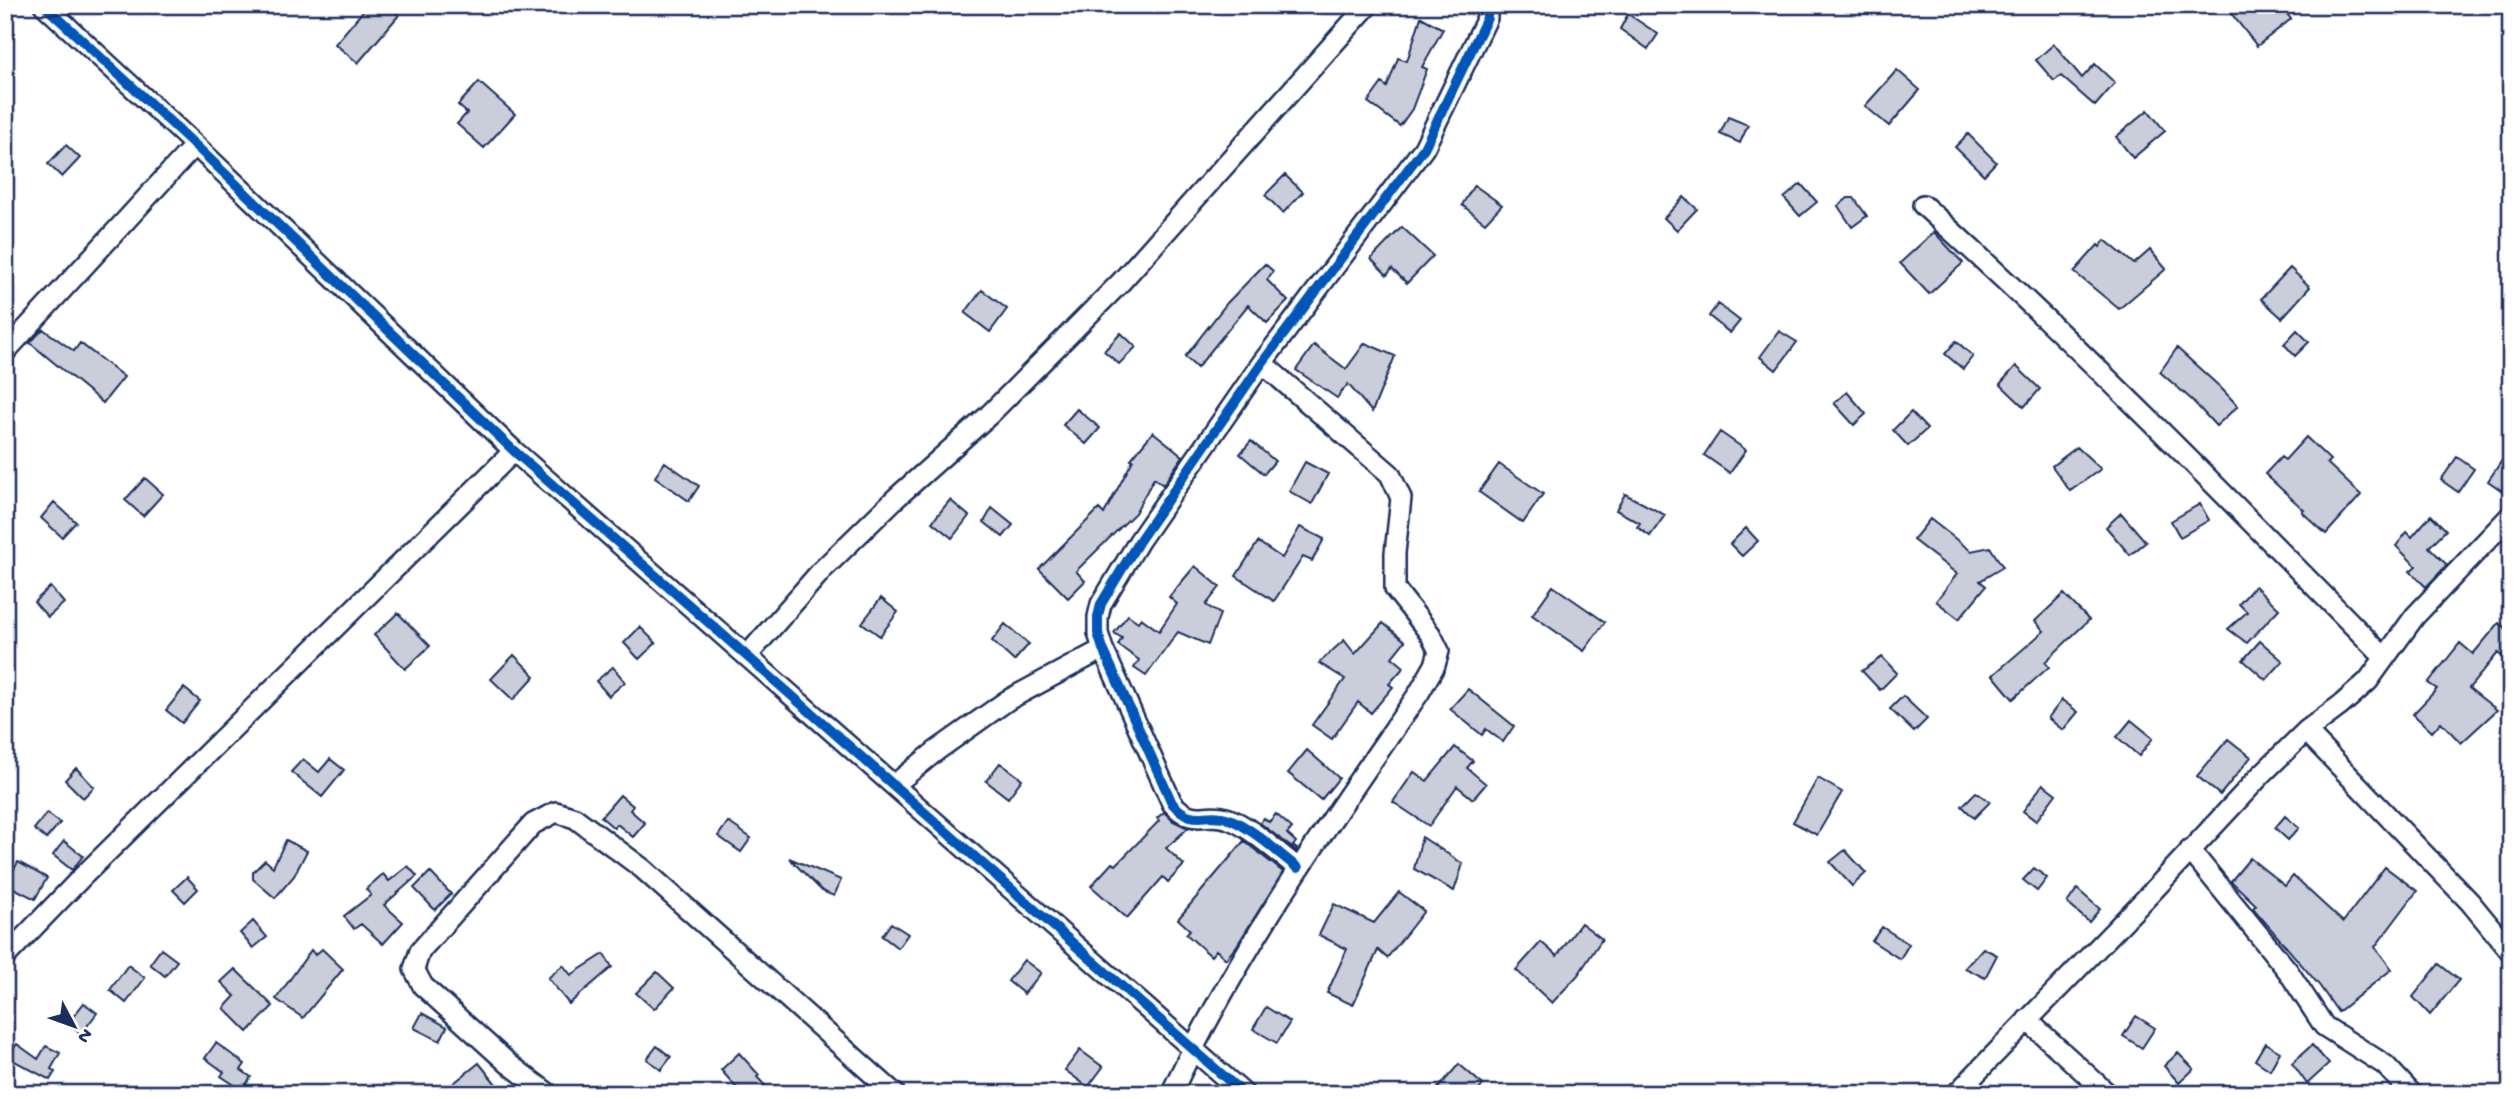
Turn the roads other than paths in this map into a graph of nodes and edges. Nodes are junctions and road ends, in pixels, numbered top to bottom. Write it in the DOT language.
graph roads {
  1 [pos="44,5"];
  2 [pos="1368,5"];
  3 [pos="1487,5"];
  4 [pos="195,145"];
  5 [pos="1923,205"];
  6 [pos="5,352"];
  7 [pos="1262,363"];
  8 [pos="514,452"];
  9 [pos="2511,515"];
  10 [pos="1103,649"];
  11 [pos="747,656"];
  12 [pos="2384,657"];
  13 [pos="2306,731"];
  14 [pos="894,786"];
  15 [pos="2190,850"];
  16 [pos="1298,868"];
  17 [pos="2511,952"];
  18 [pos="5,957"];
  19 [pos="2026,1020"];
  20 [pos="1192,1048"];
  21 [pos="549,1094"];
  22 [pos="895,1094"];
  23 [pos="1171,1094"];
  24 [pos="1244,1094"];
  25 [pos="1956,1094"];
  26 [pos="2108,1094"];
  27 [pos="2413,1094"];
  1 -- 4 [label="street"];
  2 -- 11 [label="street"];
  3 -- 7 [label="street"];
  4 -- 6 [label="street"];
  4 -- 8 [label="street"];
  5 -- 12 [label="street"];
  7 -- 10 [label="street"];
  7 -- 16 [label="street"];
  8 -- 11 [label="street"];
  8 -- 18 [label="street"];
  9 -- 12 [label="street"];
  10 -- 14 [label="street"];
  10 -- 16 [label="street"];
  11 -- 14 [label="street"];
  12 -- 13 [label="street"];
  13 -- 15 [label="street"];
  13 -- 17 [label="street"];
  14 -- 20 [label="street"];
  15 -- 19 [label="street"];
  15 -- 27 [label="street"];
  16 -- 20 [label="street"];
  19 -- 25 [label="street"];
  19 -- 26 [label="street"];
  20 -- 23 [label="street"];
  20 -- 24 [label="street"];
  21 -- 22 [label="street"];
}
